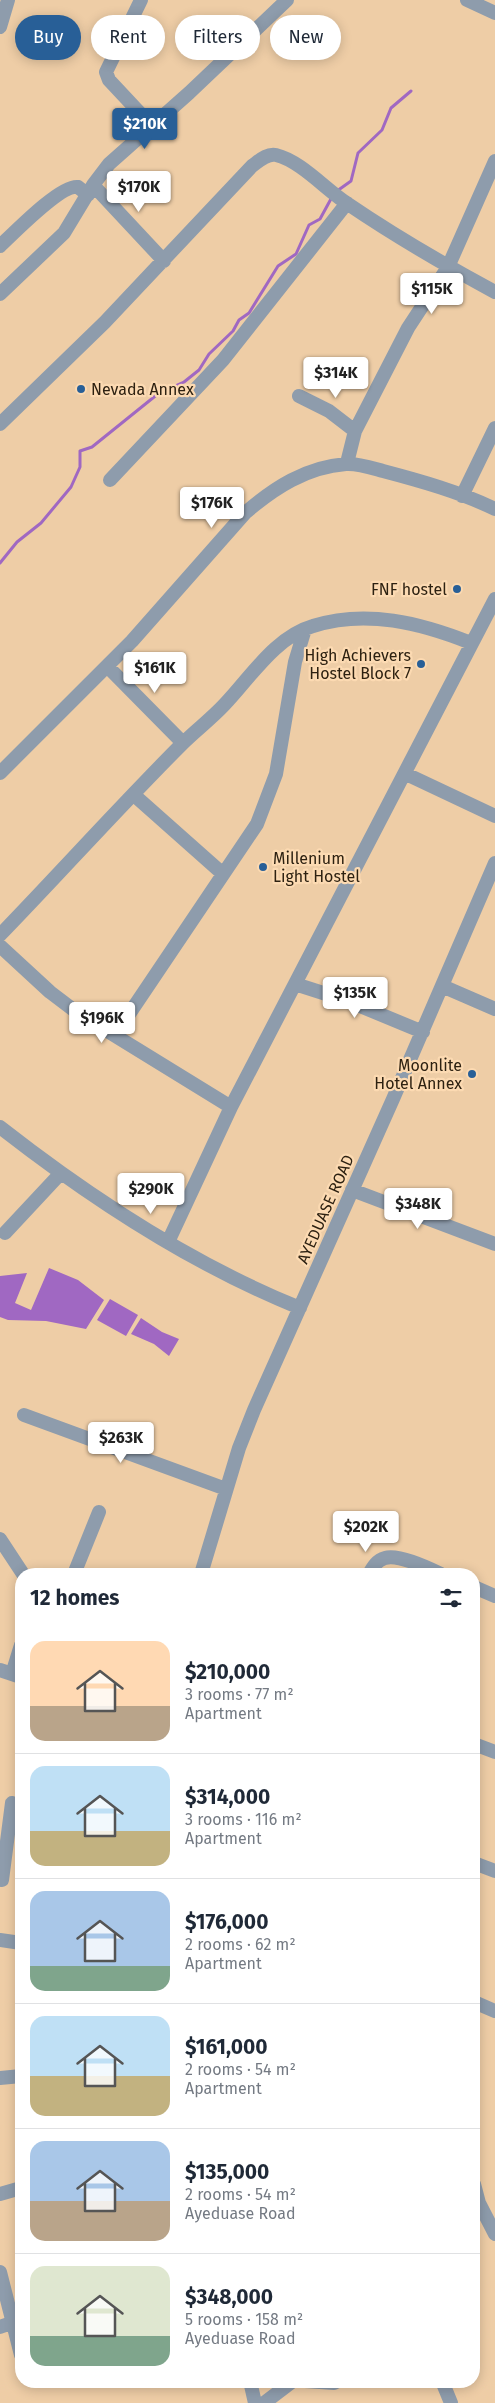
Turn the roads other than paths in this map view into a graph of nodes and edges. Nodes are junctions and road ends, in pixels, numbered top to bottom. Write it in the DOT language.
graph roads {
  1 [pos="8,0"];
  2 [pos="141,0"];
  3 [pos="287,0"];
  4 [pos="467,0"];
  5 [pos="495,13"];
  6 [pos="0,24"];
  7 [pos="152,126"];
  8 [pos="495,161"];
  9 [pos="90,190"];
  10 [pos="346,204"];
  11 [pos="0,246"];
  12 [pos="164,261"];
  13 [pos="448,267"];
  14 [pos="495,292"];
  15 [pos="0,294"];
  16 [pos="300,396"];
  17 [pos="1,422"];
  18 [pos="495,428"];
  19 [pos="355,431"];
  20 [pos="347,463"];
  21 [pos="110,480"];
  22 [pos="462,496"];
  23 [pos="495,509"];
  24 [pos="495,599"];
  25 [pos="305,629"];
  26 [pos="471,643"];
  27 [pos="107,666"];
  28 [pos="183,743"];
  29 [pos="0,773"];
  30 [pos="406,774"];
  31 [pos="134,795"];
  32 [pos="495,816"];
  33 [pos="495,863"];
  34 [pos="224,874"];
  35 [pos="0,935"];
  36 [pos="0,946"];
  37 [pos="295,984"];
  38 [pos="442,986"];
  39 [pos="495,1009"];
  40 [pos="423,1032"];
  41 [pos="115,1035"];
  42 [pos="232,1107"];
  43 [pos="0,1126"];
  44 [pos="60,1174"];
  45 [pos="352,1190"];
  46 [pos="5,1233"];
  47 [pos="168,1242"];
  48 [pos="495,1244"];
  49 [pos="300,1308"];
  50 [pos="24,1415"];
  51 [pos="226,1489"];
  52 [pos="99,1512"];
  53 [pos="0,1539"];
  54 [pos="18,1568"];
  55 [pos="76,1568"];
  56 [pos="203,1568"];
  57 [pos="373,1568"];
  58 [pos="427,1568"];
  59 [pos="480,1590"];
  60 [pos="495,1596"];
  61 [pos="15,1662"];
  62 [pos="11,1674"];
  63 [pos="480,1746"];
  64 [pos="495,1752"];
  65 [pos="11,1803"];
  66 [pos="480,1865"];
  67 [pos="495,1871"];
  68 [pos="2,1880"];
  69 [pos="0,1940"];
  70 [pos="15,1942"];
  71 [pos="480,2005"];
  72 [pos="495,2011"];
  73 [pos="15,2077"];
  74 [pos="0,2078"];
  75 [pos="15,2190"];
  76 [pos="0,2194"];
  77 [pos="480,2210"];
  78 [pos="495,2234"];
  79 [pos="0,2272"];
  80 [pos="14,2322"];
  81 [pos="0,2327"];
  82 [pos="15,2327"];
  83 [pos="252,2388"];
  84 [pos="284,2388"];
  85 [pos="445,2388"];
  86 [pos="255,2403"];
  87 [pos="264,2403"];
  88 [pos="451,2403"];
  1 -- 6 [label="street"];
  2 -- 7 [label="street"];
  3 -- 7 [label="street"];
  4 -- 5 [label="street"];
  7 -- 9 [label="street"];
  8 -- 13 [label="street"];
  9 -- 11 [label="street"];
  9 -- 12 [label="street"];
  9 -- 15 [label="street"];
  10 -- 12 [label="street"];
  10 -- 13 [label="street"];
  10 -- 21 [label="street"];
  12 -- 17 [label="street"];
  13 -- 14 [label="street"];
  13 -- 19 [label="street"];
  16 -- 19 [label="street"];
  18 -- 22 [label="street"];
  19 -- 20 [label="street"];
  20 -- 22 [label="street"];
  20 -- 27 [label="street"];
  22 -- 23 [label="street"];
  24 -- 26 [label="street"];
  25 -- 26 [label="street"];
  25 -- 28 [label="street"];
  25 -- 34 [label="street"];
  26 -- 30 [label="street"];
  27 -- 28 [label="street"];
  27 -- 29 [label="street"];
  28 -- 31 [label="street"];
  30 -- 32 [label="street"];
  30 -- 37 [label="street"];
  31 -- 34 [label="street"];
  31 -- 35 [label="street"];
  33 -- 38 [label="street, AYEDUASE ROAD"];
  34 -- 41 [label="street"];
  36 -- 41 [label="street"];
  37 -- 40 [label="street"];
  37 -- 42 [label="street"];
  38 -- 39 [label="street"];
  38 -- 40 [label="street, AYEDUASE ROAD"];
  40 -- 45 [label="street, AYEDUASE ROAD"];
  41 -- 42 [label="street"];
  42 -- 47 [label="street"];
  43 -- 44 [label="street"];
  44 -- 46 [label="street"];
  44 -- 47 [label="street"];
  45 -- 48 [label="street"];
  45 -- 49 [label="street, AYEDUASE ROAD"];
  47 -- 49 [label="street"];
  49 -- 51 [label="street, AYEDUASE ROAD"];
  50 -- 51 [label="street"];
  51 -- 56 [label="street, AYEDUASE ROAD"];
  52 -- 55 [label="street"];
  53 -- 54 [label="street"];
  57 -- 58 [label="street"];
  59 -- 60 [label="street"];
  61 -- 62 [label="street"];
  63 -- 64 [label="street"];
  65 -- 68 [label="street"];
  66 -- 67 [label="street"];
  69 -- 70 [label="street"];
  71 -- 72 [label="street"];
  73 -- 74 [label="street"];
  75 -- 76 [label="street"];
  77 -- 78 [label="street"];
  79 -- 80 [label="street"];
  80 -- 81 [label="street"];
  80 -- 82 [label="street"];
  83 -- 86 [label="street"];
  84 -- 87 [label="street"];
  85 -- 88 [label="street"];
}
